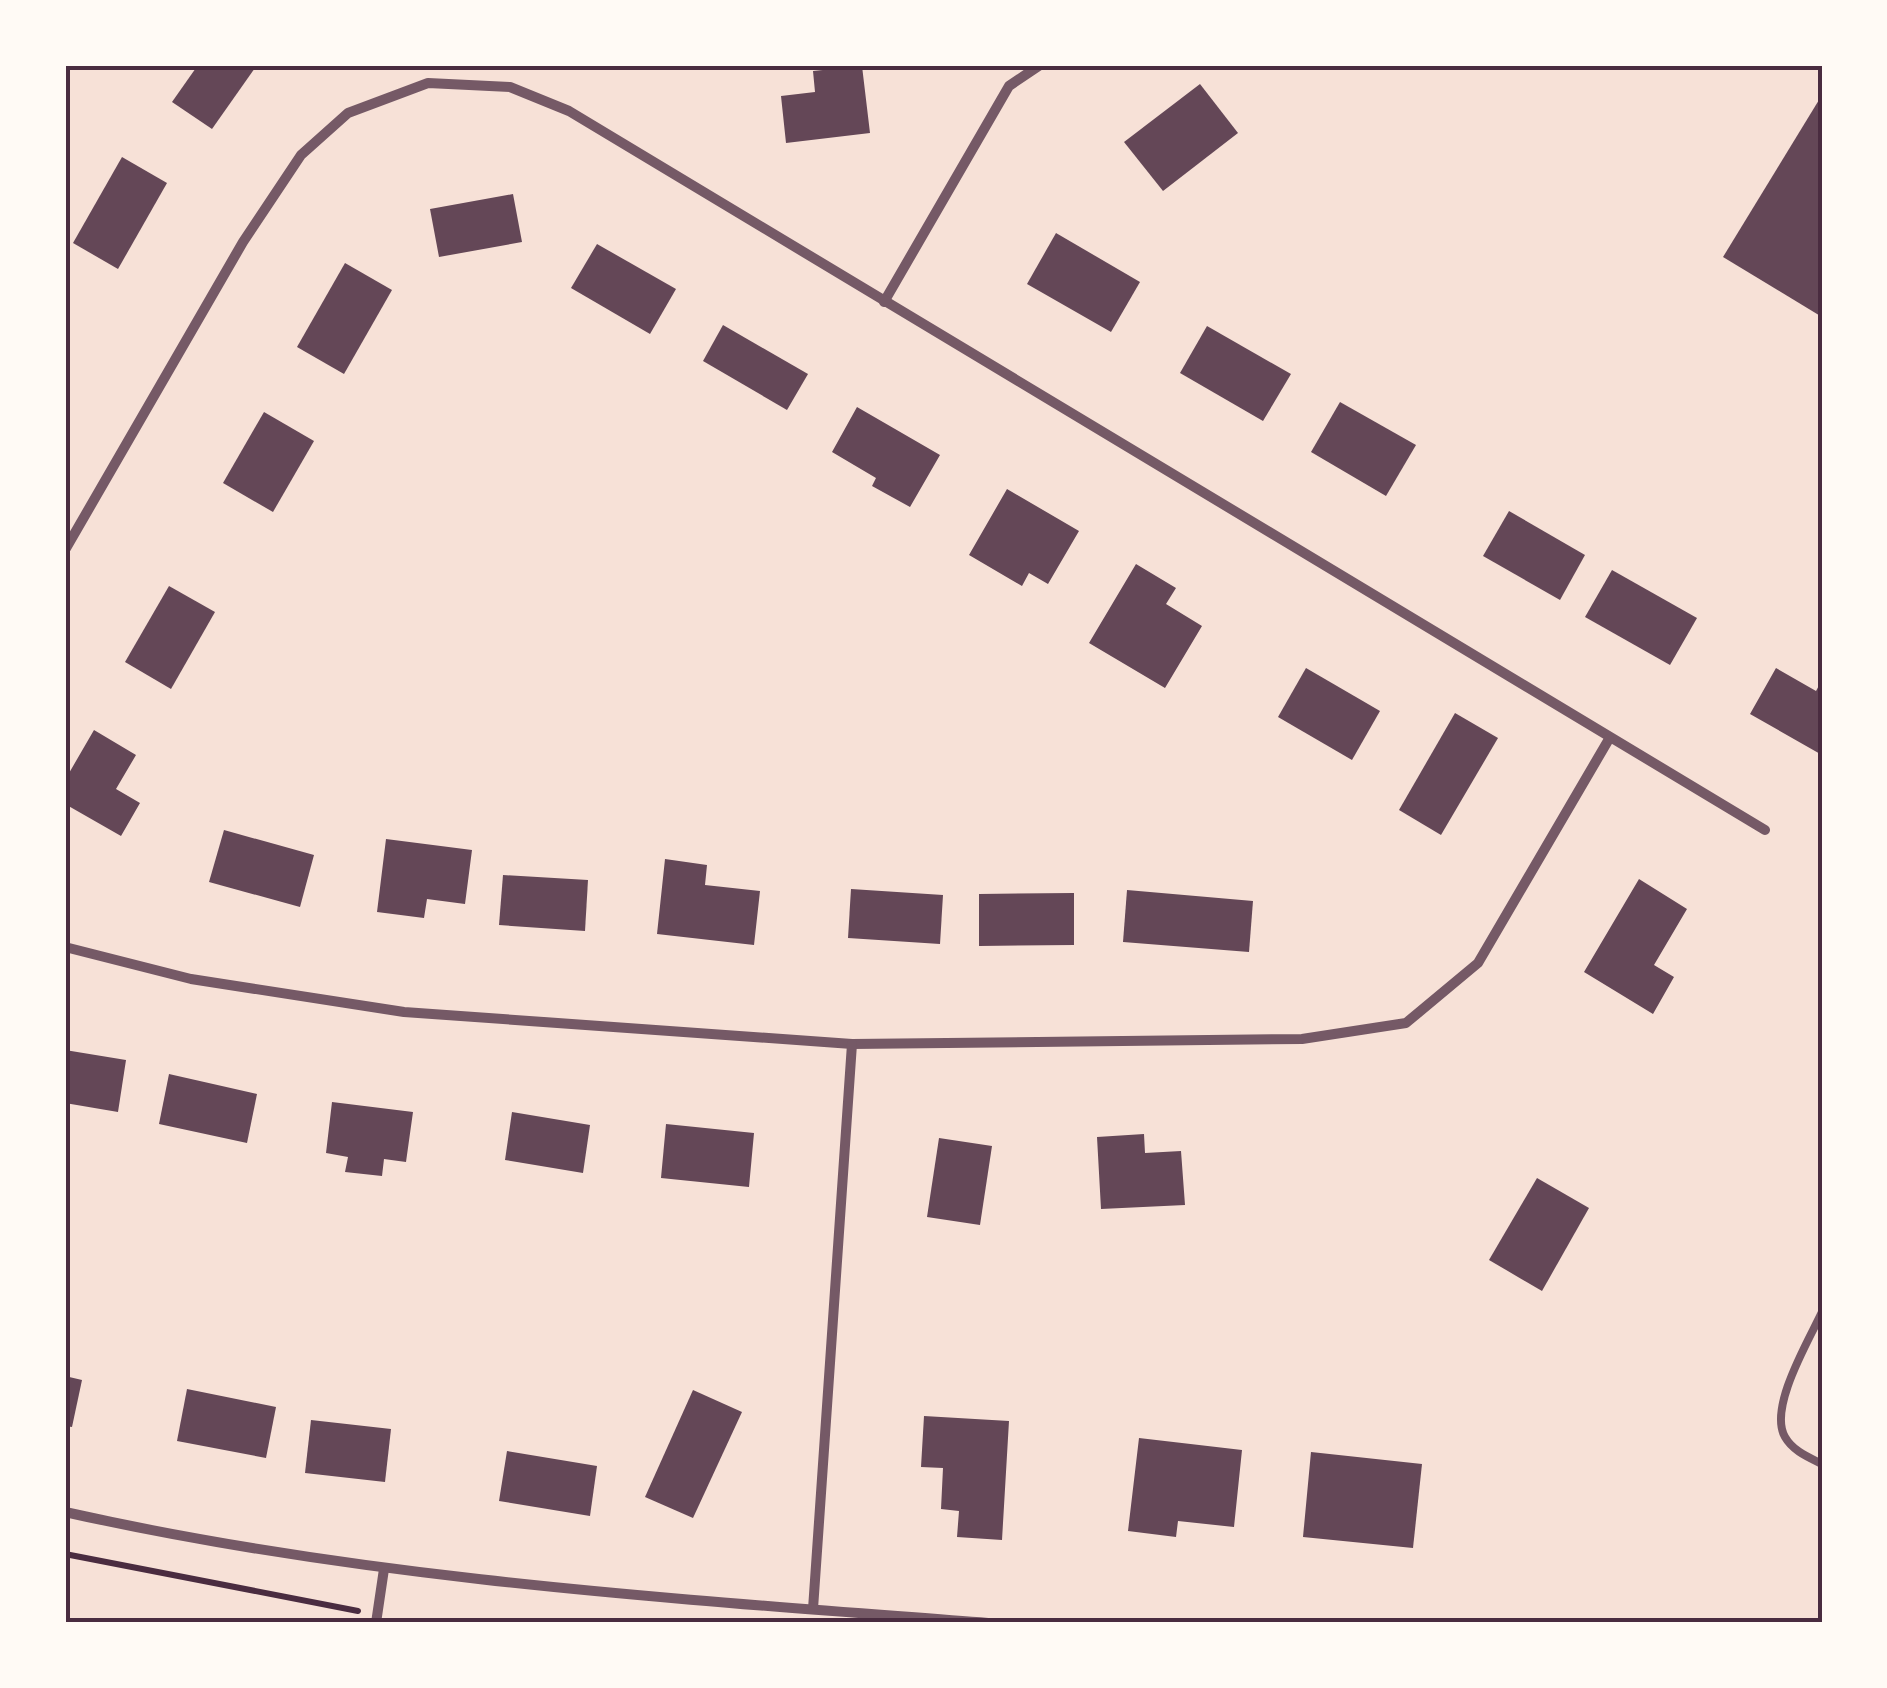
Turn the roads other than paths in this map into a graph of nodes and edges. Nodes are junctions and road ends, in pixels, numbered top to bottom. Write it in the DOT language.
graph roads {
  1 [pos="1040,65"];
  2 [pos="884,302"];
  3 [pos="65,550"];
  4 [pos="1609,739"];
  5 [pos="1765,830"];
  6 [pos="65,947"];
  7 [pos="852,1044"];
  8 [pos="1822,1312"];
  9 [pos="1822,1464"];
  10 [pos="65,1512"];
  11 [pos="384,1570"];
  12 [pos="813,1609"];
  13 [pos="377,1619"];
  14 [pos="988,1623"];
  1 -- 2 [label="street"];
  2 -- 3 [label="street"];
  2 -- 4 [label="street"];
  4 -- 5 [label="street"];
  4 -- 7 [label="street"];
  6 -- 7 [label="street"];
  7 -- 12 [label="street"];
  8 -- 9 [label="lane"];
  10 -- 11 [label="street"];
  11 -- 12 [label="street"];
  11 -- 13 [label="street"];
  12 -- 14 [label="street"];
}
